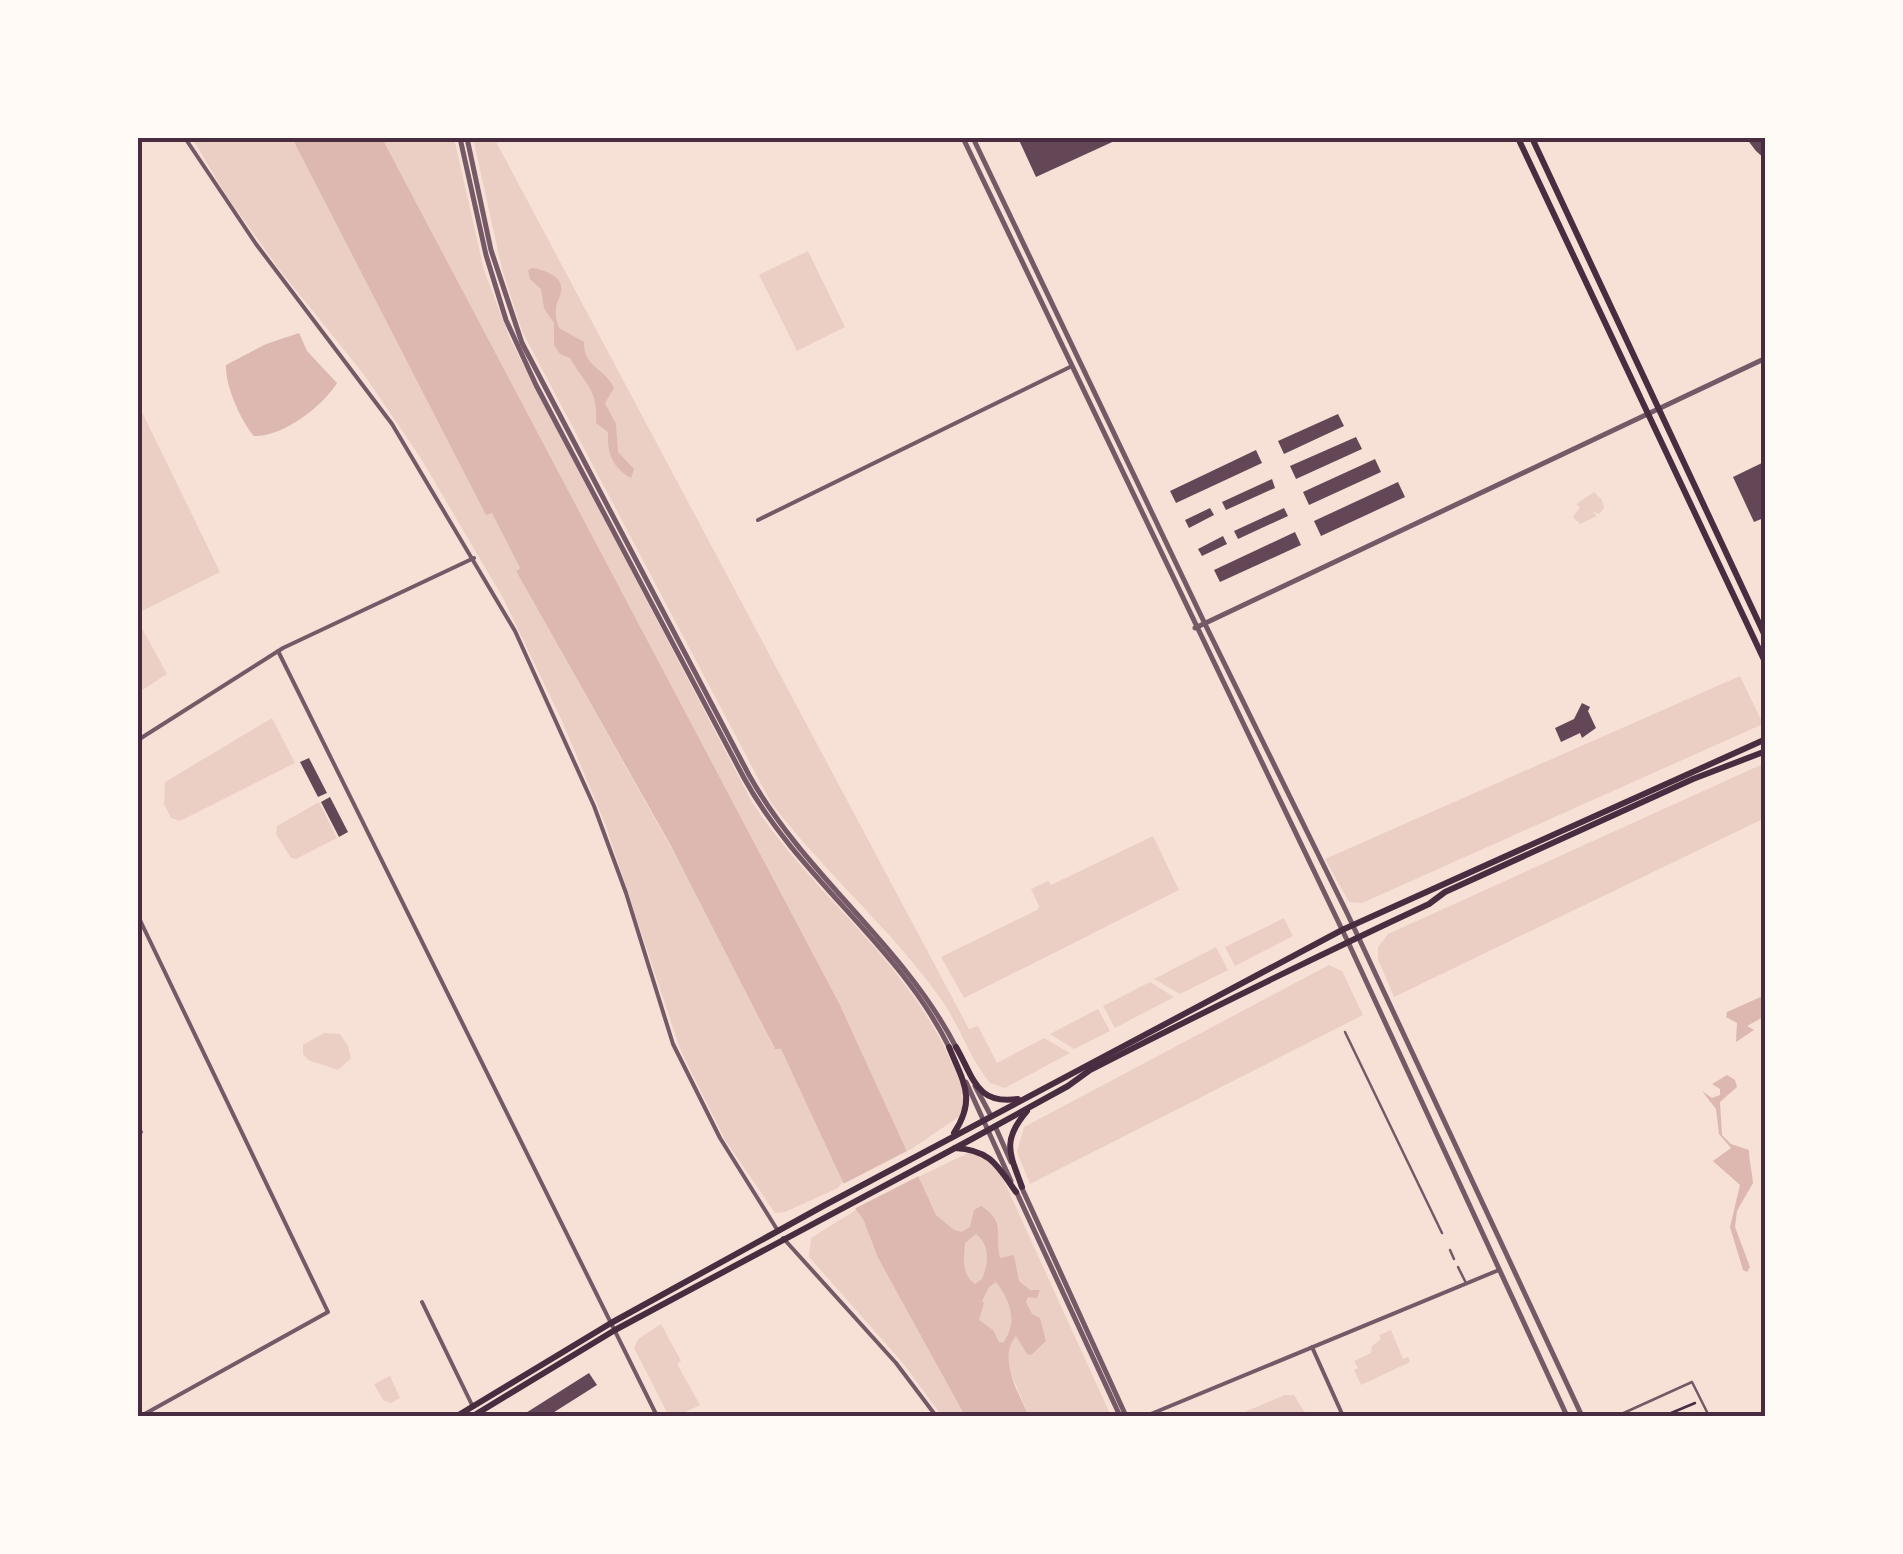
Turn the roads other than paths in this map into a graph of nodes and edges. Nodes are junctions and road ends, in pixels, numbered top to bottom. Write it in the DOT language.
graph roads {
  1 [pos="185,138"];
  2 [pos="463,138"];
  3 [pos="963,138"];
  4 [pos="973,138"];
  5 [pos="1518,138"];
  6 [pos="1532,138"];
  7 [pos="1766,358"];
  8 [pos="1072,366"];
  9 [pos="1659,409"];
  10 [pos="1648,414"];
  11 [pos="758,520"];
  12 [pos="474,558"];
  13 [pos="1205,624"];
  14 [pos="1196,628"];
  15 [pos="1766,638"];
  16 [pos="278,650"];
  17 [pos="1766,664"];
  18 [pos="1766,739"];
  19 [pos="138,740"];
  20 [pos="1766,751"];
  21 [pos="138,916"];
  22 [pos="1353,925"];
  23 [pos="1342,930"];
  24 [pos="1359,937"];
  25 [pos="1348,942"];
  26 [pos="1344,1032"];
  27 [pos="952,1047"];
  28 [pos="1024,1098"];
  29 [pos="1030,1107"];
  30 [pos="986,1117"];
  31 [pos="991,1128"];
  32 [pos="950,1138"];
  33 [pos="954,1148"];
  34 [pos="917,1161"];
  35 [pos="1019,1190"];
  36 [pos="781,1234"];
  37 [pos="1442,1234"];
  38 [pos="1450,1250"];
  39 [pos="1454,1259"];
  40 [pos="1458,1267"];
  41 [pos="1499,1270"];
  42 [pos="1466,1284"];
  43 [pos="422,1302"];
  44 [pos="613,1326"];
  45 [pos="1312,1347"];
  46 [pos="473,1407"];
  47 [pos="141,1416"];
  48 [pos="457,1416"];
  49 [pos="473,1416"];
  50 [pos="657,1416"];
  51 [pos="936,1416"];
  52 [pos="1123,1416"];
  53 [pos="1146,1416"];
  54 [pos="1344,1416"];
  55 [pos="1566,1416"];
  56 [pos="1582,1416"];
  57 [pos="1616,1416"];
  58 [pos="1708,1416"];
  1 -- 12 [label="street"];
  2 -- 27 [label="street"];
  3 -- 8 [label="street"];
  4 -- 13 [label="street"];
  5 -- 10 [label="main road"];
  6 -- 9 [label="main road"];
  7 -- 9 [label="street"];
  8 -- 11 [label="street"];
  8 -- 14 [label="street"];
  9 -- 10 [label="street"];
  9 -- 15 [label="main road"];
  10 -- 13 [label="street"];
  10 -- 17 [label="main road"];
  12 -- 16 [label="street"];
  12 -- 36 [label="street"];
  13 -- 14 [label="street"];
  13 -- 22 [label="street"];
  14 -- 23 [label="street"];
  16 -- 19 [label="street"];
  16 -- 44 [label="street"];
  18 -- 22 [label="main road"];
  20 -- 24 [label="main road"];
  21 -- 47 [label="street"];
  22 -- 23 [label="main road"];
  22 -- 24 [label="street"];
  23 -- 25 [label="street"];
  23 -- 28 [label="main road"];
  24 -- 25 [label="main road"];
  24 -- 56 [label="street"];
  25 -- 29 [label="main road"];
  25 -- 41 [label="street"];
  26 -- 37 [label="lane"];
  27 -- 28 [label="main road"];
  27 -- 30 [label="street"];
  27 -- 32 [label="main road"];
  28 -- 30 [label="main road"];
  29 -- 31 [label="main road"];
  29 -- 35 [label="main road"];
  30 -- 31 [label="street"];
  30 -- 32 [label="main road"];
  31 -- 33 [label="main road"];
  31 -- 35 [label="street"];
  32 -- 34 [label="main road"];
  33 -- 34 [label="main road"];
  33 -- 35 [label="main road"];
  34 -- 36 [label="main road"];
  35 -- 52 [label="street"];
  36 -- 44 [label="main road"];
  36 -- 51 [label="street"];
  38 -- 39 [label="lane"];
  40 -- 42 [label="lane"];
  41 -- 42 [label="street"];
  41 -- 55 [label="street"];
  42 -- 45 [label="street"];
  43 -- 46 [label="street"];
  44 -- 46 [label="main road"];
  44 -- 49 [label="main road"];
  44 -- 50 [label="street"];
  45 -- 53 [label="street"];
  45 -- 54 [label="street"];
  46 -- 48 [label="main road"];
  57 -- 58 [label="lane"];
}
